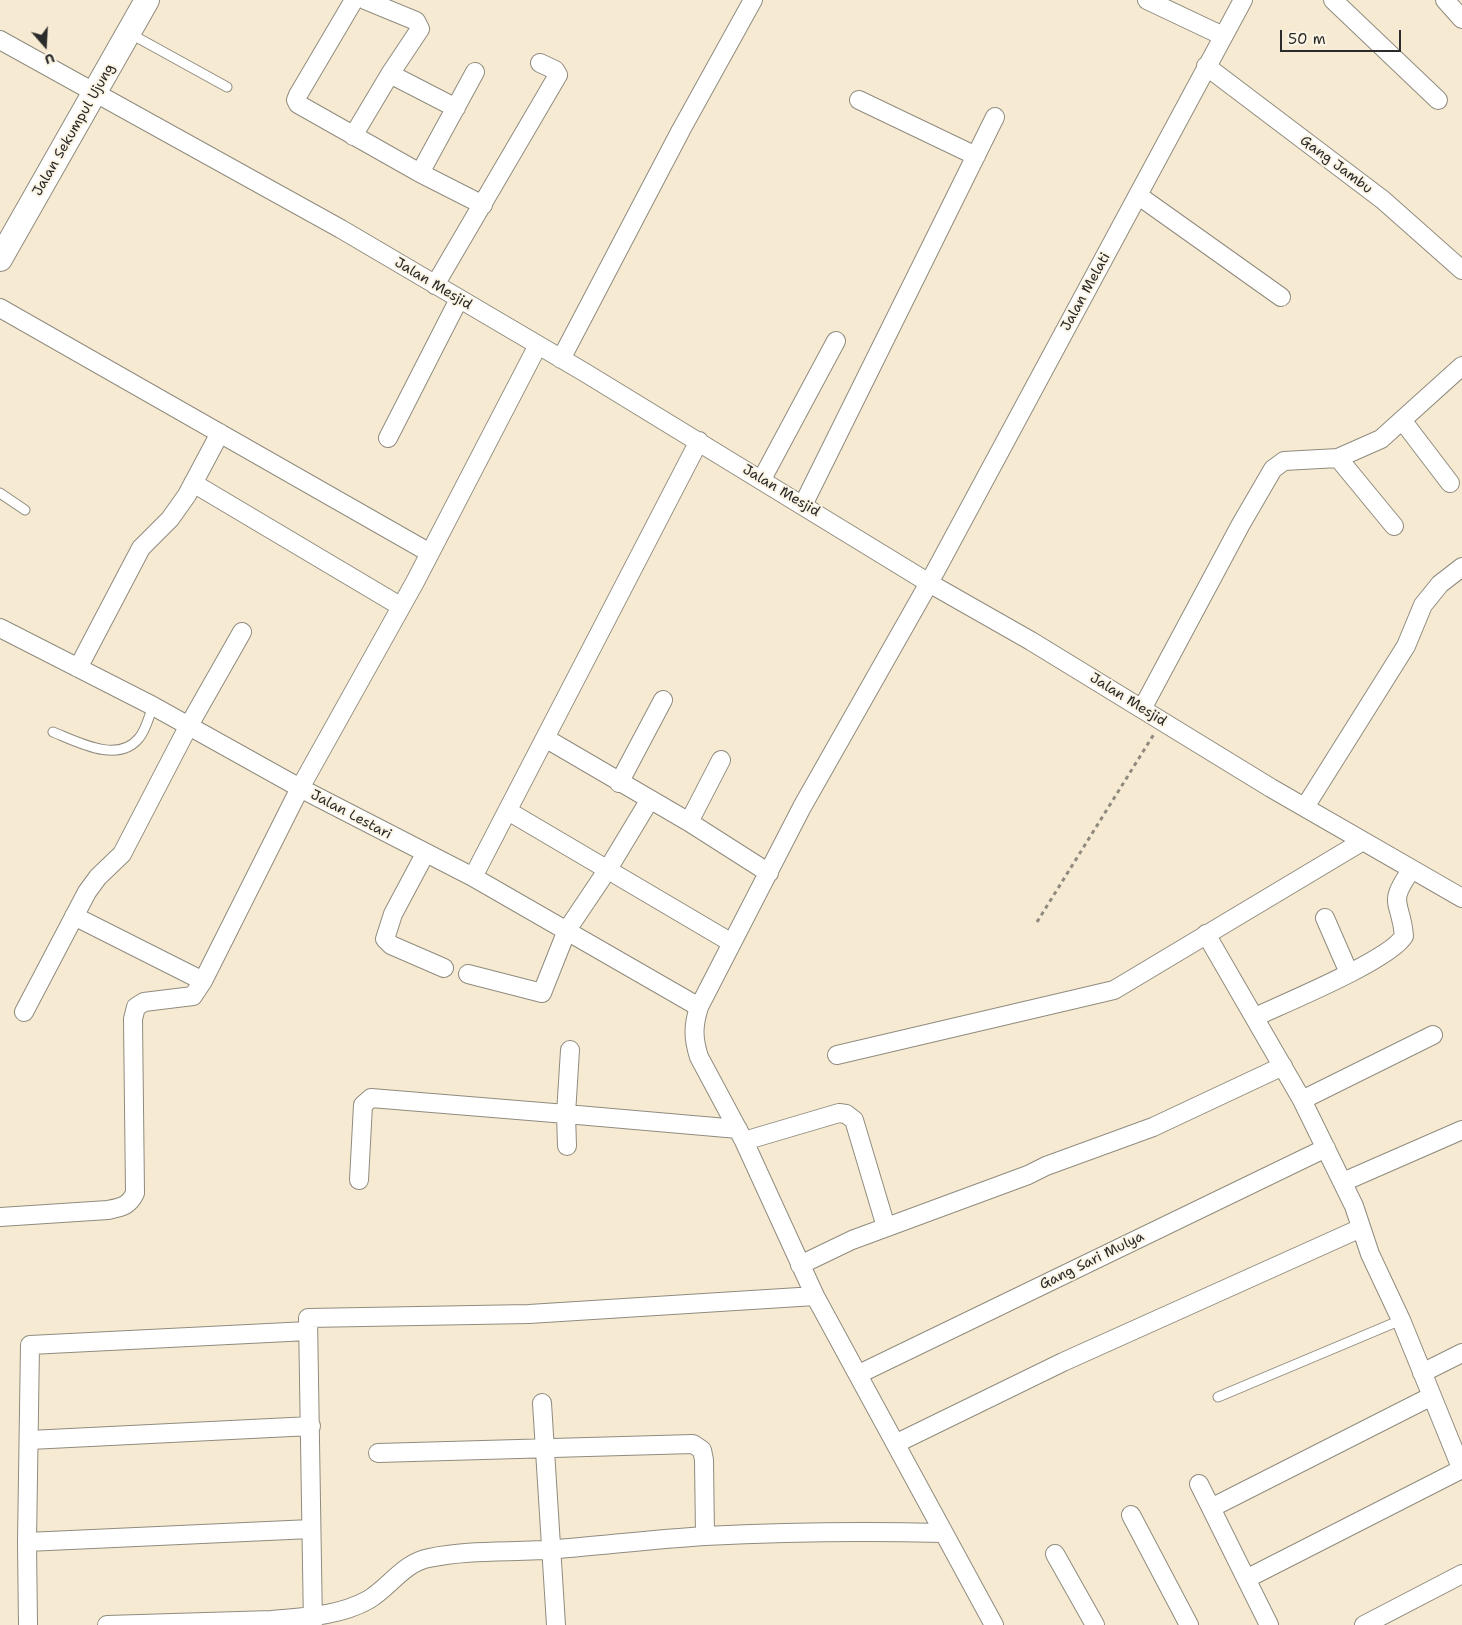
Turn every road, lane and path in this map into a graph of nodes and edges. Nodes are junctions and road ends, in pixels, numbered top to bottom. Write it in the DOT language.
graph roads {
  1 [pos="147,0"];
  2 [pos="354,0"];
  3 [pos="365,0"];
  4 [pos="753,0"];
  5 [pos="1146,0"];
  6 [pos="1243,0"];
  7 [pos="1333,0"];
  8 [pos="1446,0"];
  9 [pos="1462,19"];
  10 [pos="129,33"];
  11 [pos="1223,36"];
  12 [pos="0,40"];
  13 [pos="540,63"];
  14 [pos="1206,66"];
  15 [pos="475,72"];
  16 [pos="390,74"];
  17 [pos="227,87"];
  18 [pos="96,92"];
  19 [pos="859,100"];
  20 [pos="1438,100"];
  21 [pos="456,108"];
  22 [pos="995,117"];
  23 [pos="353,136"];
  24 [pos="976,156"];
  25 [pos="420,173"];
  26 [pos="1139,196"];
  27 [pos="483,205"];
  28 [pos="3,245"];
  29 [pos="1462,270"];
  30 [pos="434,285"];
  31 [pos="1281,297"];
  32 [pos="459,299"];
  33 [pos="0,308"];
  34 [pos="836,341"];
  35 [pos="538,345"];
  36 [pos="562,359"];
  37 [pos="1462,367"];
  38 [pos="1402,420"];
  39 [pos="220,433"];
  40 [pos="388,438"];
  41 [pos="699,441"];
  42 [pos="1338,458"];
  43 [pos="762,480"];
  44 [pos="193,483"];
  45 [pos="1450,483"];
  46 [pos="0,493"];
  47 [pos="804,505"];
  48 [pos="24,510"];
  49 [pos="1394,526"];
  50 [pos="430,553"];
  51 [pos="1461,569"];
  52 [pos="929,583"];
  53 [pos="400,606"];
  54 [pos="0,628"];
  55 [pos="242,632"];
  56 [pos="78,668"];
  57 [pos="663,700"];
  58 [pos="153,706"];
  59 [pos="1142,709"];
  60 [pos="1162,721"];
  61 [pos="188,727"];
  62 [pos="53,732"];
  63 [pos="546,738"];
  64 [pos="722,760"];
  65 [pos="619,783"];
  66 [pos="300,788"];
  67 [pos="649,801"];
  68 [pos="1305,808"];
  69 [pos="508,811"];
  70 [pos="688,822"];
  71 [pos="1363,841"];
  72 [pos="425,854"];
  73 [pos="608,869"];
  74 [pos="1412,869"];
  75 [pos="768,873"];
  76 [pos="473,877"];
  77 [pos="1462,898"];
  78 [pos="74,916"];
  79 [pos="1325,918"];
  80 [pos="1037,922"];
  81 [pos="567,930"];
  82 [pos="1206,934"];
  83 [pos="732,943"];
  84 [pos="444,968"];
  85 [pos="1350,973"];
  86 [pos="468,974"];
  87 [pos="203,981"];
  88 [pos="699,1007"];
  89 [pos="24,1012"];
  90 [pos="1255,1017"];
  91 [pos="1433,1035"];
  92 [pos="570,1050"];
  93 [pos="837,1055"];
  94 [pos="1283,1066"];
  95 [pos="1302,1100"];
  96 [pos="566,1114"];
  97 [pos="1462,1130"];
  98 [pos="741,1135"];
  99 [pos="567,1146"];
  100 [pos="1326,1148"];
  101 [pos="359,1180"];
  102 [pos="1343,1182"];
  103 [pos="0,1217"];
  104 [pos="886,1227"];
  105 [pos="1361,1228"];
  106 [pos="800,1265"];
  107 [pos="815,1296"];
  108 [pos="1400,1320"];
  109 [pos="308,1332"];
  110 [pos="1462,1353"];
  111 [pos="1422,1373"];
  112 [pos="859,1374"];
  113 [pos="1432,1396"];
  114 [pos="1218,1397"];
  115 [pos="542,1403"];
  116 [pos="311,1426"];
  117 [pos="30,1440"];
  118 [pos="897,1443"];
  119 [pos="545,1447"];
  120 [pos="378,1452"];
  121 [pos="1462,1469"];
  122 [pos="1199,1484"];
  123 [pos="1211,1508"];
  124 [pos="1131,1515"];
  125 [pos="311,1529"];
  126 [pos="943,1533"];
  127 [pos="705,1536"];
  128 [pos="27,1542"];
  129 [pos="550,1550"];
  130 [pos="1055,1554"];
  131 [pos="1462,1574"];
  132 [pos="1246,1579"];
  133 [pos="1389,1619"];
  134 [pos="313,1621"];
  135 [pos="272,1623"];
  136 [pos="28,1625"];
  137 [pos="107,1625"];
  138 [pos="556,1625"];
  139 [pos="994,1625"];
  140 [pos="1095,1625"];
  141 [pos="1189,1625"];
  142 [pos="1269,1625"];
  143 [pos="1364,1625"];
  1 -- 10 [label="main road, Jalan Sekumpul Ujung"];
  2 -- 23 [label="street"];
  3 -- 16 [label="street"];
  4 -- 36 [label="street"];
  5 -- 11 [label="street"];
  6 -- 11 [label="street, Jalan Melati"];
  7 -- 20 [label="street"];
  8 -- 9 [label="street"];
  10 -- 17 [label="lane"];
  10 -- 18 [label="main road, Jalan Sekumpul Ujung"];
  11 -- 14 [label="street, Jalan Melati"];
  12 -- 18 [label="street, Jalan Mesjid"];
  13 -- 27 [label="street"];
  14 -- 26 [label="street, Jalan Melati"];
  14 -- 29 [label="street, Gang Jambu"];
  15 -- 21 [label="street"];
  16 -- 21 [label="street"];
  16 -- 23 [label="street"];
  18 -- 28 [label="main road, Jalan Sekumpul Ujung"];
  18 -- 30 [label="street, Jalan Mesjid"];
  19 -- 24 [label="street"];
  21 -- 25 [label="street"];
  22 -- 24 [label="street"];
  23 -- 25 [label="street"];
  24 -- 47 [label="street"];
  25 -- 27 [label="street"];
  26 -- 31 [label="street"];
  26 -- 52 [label="street, Jalan Melati"];
  27 -- 30 [label="street"];
  30 -- 32 [label="street, Jalan Mesjid"];
  32 -- 35 [label="street, Jalan Mesjid"];
  32 -- 40 [label="street"];
  33 -- 39 [label="street"];
  34 -- 43 [label="street"];
  35 -- 36 [label="street, Jalan Mesjid"];
  35 -- 50 [label="street"];
  36 -- 41 [label="street, Jalan Mesjid"];
  37 -- 38 [label="street"];
  38 -- 42 [label="street"];
  38 -- 45 [label="street"];
  39 -- 44 [label="street"];
  39 -- 50 [label="street"];
  41 -- 43 [label="street, Jalan Mesjid"];
  41 -- 63 [label="street"];
  42 -- 49 [label="street"];
  42 -- 59 [label="street"];
  43 -- 47 [label="street, Jalan Mesjid"];
  44 -- 53 [label="street"];
  44 -- 56 [label="street"];
  46 -- 48 [label="lane"];
  47 -- 52 [label="street, Jalan Mesjid"];
  50 -- 53 [label="street"];
  51 -- 68 [label="street"];
  52 -- 59 [label="street, Jalan Mesjid"];
  52 -- 75 [label="street, Jalan Melati"];
  53 -- 66 [label="street"];
  54 -- 56 [label="street, Jalan Lestari"];
  55 -- 61 [label="street"];
  56 -- 58 [label="street, Jalan Lestari"];
  57 -- 65 [label="street"];
  58 -- 61 [label="street, Jalan Lestari"];
  58 -- 62 [label="lane"];
  59 -- 60 [label="street, Jalan Mesjid"];
  60 -- 68 [label="street, Jalan Mesjid"];
  60 -- 80 [label="path"];
  61 -- 66 [label="street, Jalan Lestari"];
  61 -- 78 [label="street"];
  63 -- 65 [label="street"];
  63 -- 69 [label="street"];
  64 -- 70 [label="street"];
  65 -- 67 [label="street"];
  66 -- 72 [label="street, Jalan Lestari"];
  66 -- 87 [label="street"];
  67 -- 70 [label="street"];
  67 -- 73 [label="street"];
  68 -- 71 [label="street, Jalan Mesjid"];
  69 -- 73 [label="street"];
  69 -- 76 [label="street"];
  70 -- 75 [label="street"];
  71 -- 74 [label="street, Jalan Mesjid"];
  71 -- 82 [label="street"];
  72 -- 76 [label="street, Jalan Lestari"];
  72 -- 84 [label="street"];
  73 -- 81 [label="street"];
  73 -- 83 [label="street"];
  74 -- 77 [label="street, Jalan Mesjid"];
  74 -- 85 [label="street"];
  75 -- 83 [label="street, Jalan Melati"];
  76 -- 81 [label="street, Jalan Lestari"];
  78 -- 87 [label="street"];
  78 -- 89 [label="street"];
  79 -- 85 [label="street"];
  81 -- 86 [label="street"];
  81 -- 88 [label="street, Jalan Lestari"];
  82 -- 90 [label="street"];
  82 -- 93 [label="street"];
  83 -- 88 [label="street, Jalan Melati"];
  85 -- 90 [label="street"];
  87 -- 103 [label="street"];
  88 -- 98 [label="street, Jalan Melati"];
  90 -- 94 [label="street"];
  91 -- 95 [label="street"];
  92 -- 96 [label="street"];
  94 -- 95 [label="street"];
  94 -- 104 [label="street"];
  95 -- 100 [label="street"];
  96 -- 98 [label="street"];
  96 -- 99 [label="street"];
  96 -- 101 [label="street"];
  97 -- 102 [label="street"];
  98 -- 104 [label="street"];
  98 -- 106 [label="street, Jalan Melati"];
  100 -- 102 [label="street"];
  100 -- 112 [label="street, Gang Sari Mulya"];
  102 -- 105 [label="street"];
  104 -- 106 [label="street"];
  105 -- 108 [label="street"];
  105 -- 118 [label="street"];
  106 -- 107 [label="street, Jalan Melati"];
  107 -- 109 [label="street"];
  107 -- 112 [label="street, Jalan Melati"];
  108 -- 111 [label="street"];
  108 -- 114 [label="lane"];
  109 -- 116 [label="street"];
  109 -- 117 [label="street"];
  110 -- 111 [label="street"];
  111 -- 113 [label="street"];
  112 -- 118 [label="street, Jalan Melati"];
  113 -- 121 [label="street"];
  113 -- 123 [label="street"];
  115 -- 119 [label="street"];
  116 -- 117 [label="street"];
  116 -- 125 [label="street"];
  117 -- 128 [label="street"];
  118 -- 126 [label="street, Jalan Melati"];
  119 -- 120 [label="street"];
  119 -- 127 [label="street"];
  119 -- 129 [label="street"];
  121 -- 132 [label="street"];
  122 -- 123 [label="street"];
  123 -- 132 [label="street"];
  124 -- 141 [label="street"];
  125 -- 128 [label="street"];
  125 -- 134 [label="street"];
  126 -- 127 [label="street"];
  126 -- 139 [label="street, Jalan Melati"];
  127 -- 129 [label="street"];
  128 -- 136 [label="street"];
  129 -- 134 [label="street"];
  129 -- 138 [label="street"];
  130 -- 140 [label="street"];
  131 -- 133 [label="street"];
  132 -- 142 [label="street"];
  133 -- 143 [label="street"];
  134 -- 135 [label="street"];
  135 -- 137 [label="street"];
}
